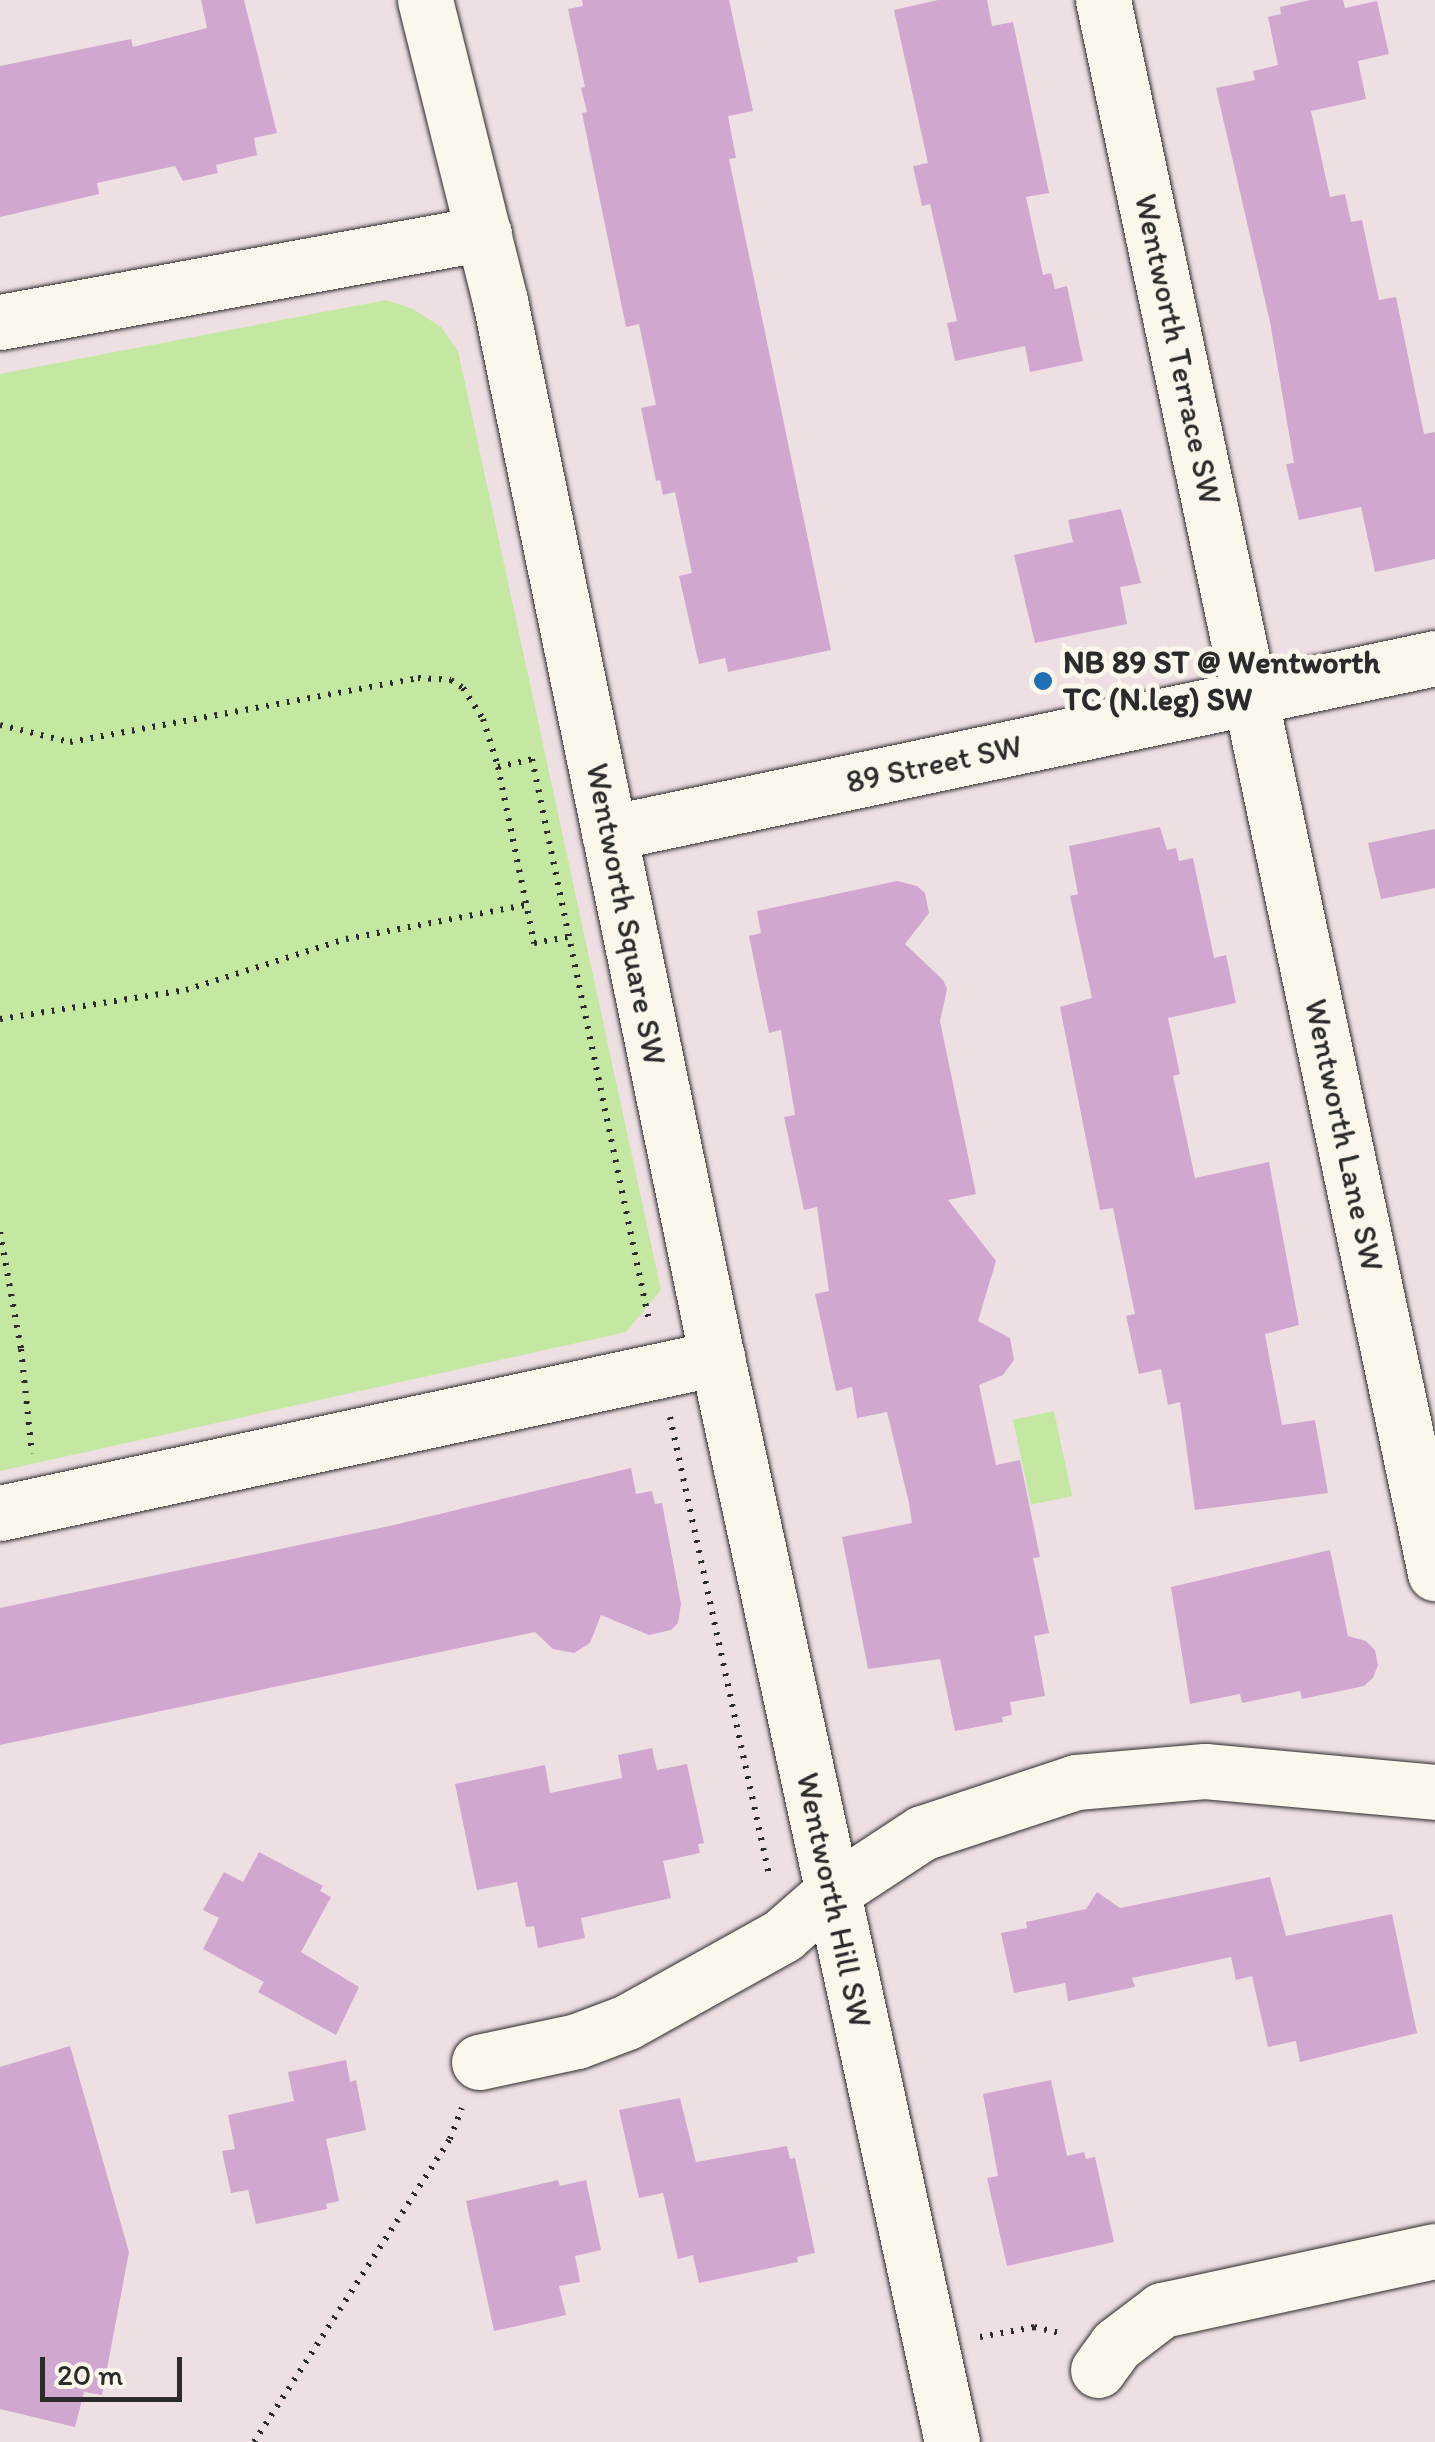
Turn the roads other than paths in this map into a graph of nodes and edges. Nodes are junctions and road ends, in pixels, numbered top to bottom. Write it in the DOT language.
graph roads {
  1 [pos="425,0"];
  2 [pos="1103,0"];
  3 [pos="484,233"];
  4 [pos="0,322"];
  5 [pos="1435,658"];
  6 [pos="1252,697"];
  7 [pos="610,833"];
  8 [pos="717,1358"];
  9 [pos="20,1508"];
  10 [pos="1435,1573"];
  11 [pos="1435,1792"];
  12 [pos="832,1892"];
  13 [pos="480,2062"];
  14 [pos="1435,2251"];
  15 [pos="1107,2358"];
  16 [pos="952,2442"];
  1 -- 3 [label="street, Wentworth Square SW"];
  2 -- 6 [label="street, Wentworth Terrace SW"];
  3 -- 4 [label="street"];
  3 -- 7 [label="street, Wentworth Square SW"];
  5 -- 6 [label="street, 89 Street SW"];
  6 -- 7 [label="street, 89 Street SW"];
  6 -- 10 [label="street, Wentworth Lane SW"];
  7 -- 8 [label="street, Wentworth Square SW"];
  8 -- 9 [label="street"];
  8 -- 12 [label="street, Wentworth Hill SW"];
  11 -- 12 [label="street"];
  12 -- 13 [label="street"];
  12 -- 16 [label="street, Wentworth Hill SW"];
  14 -- 15 [label="street"];
}
